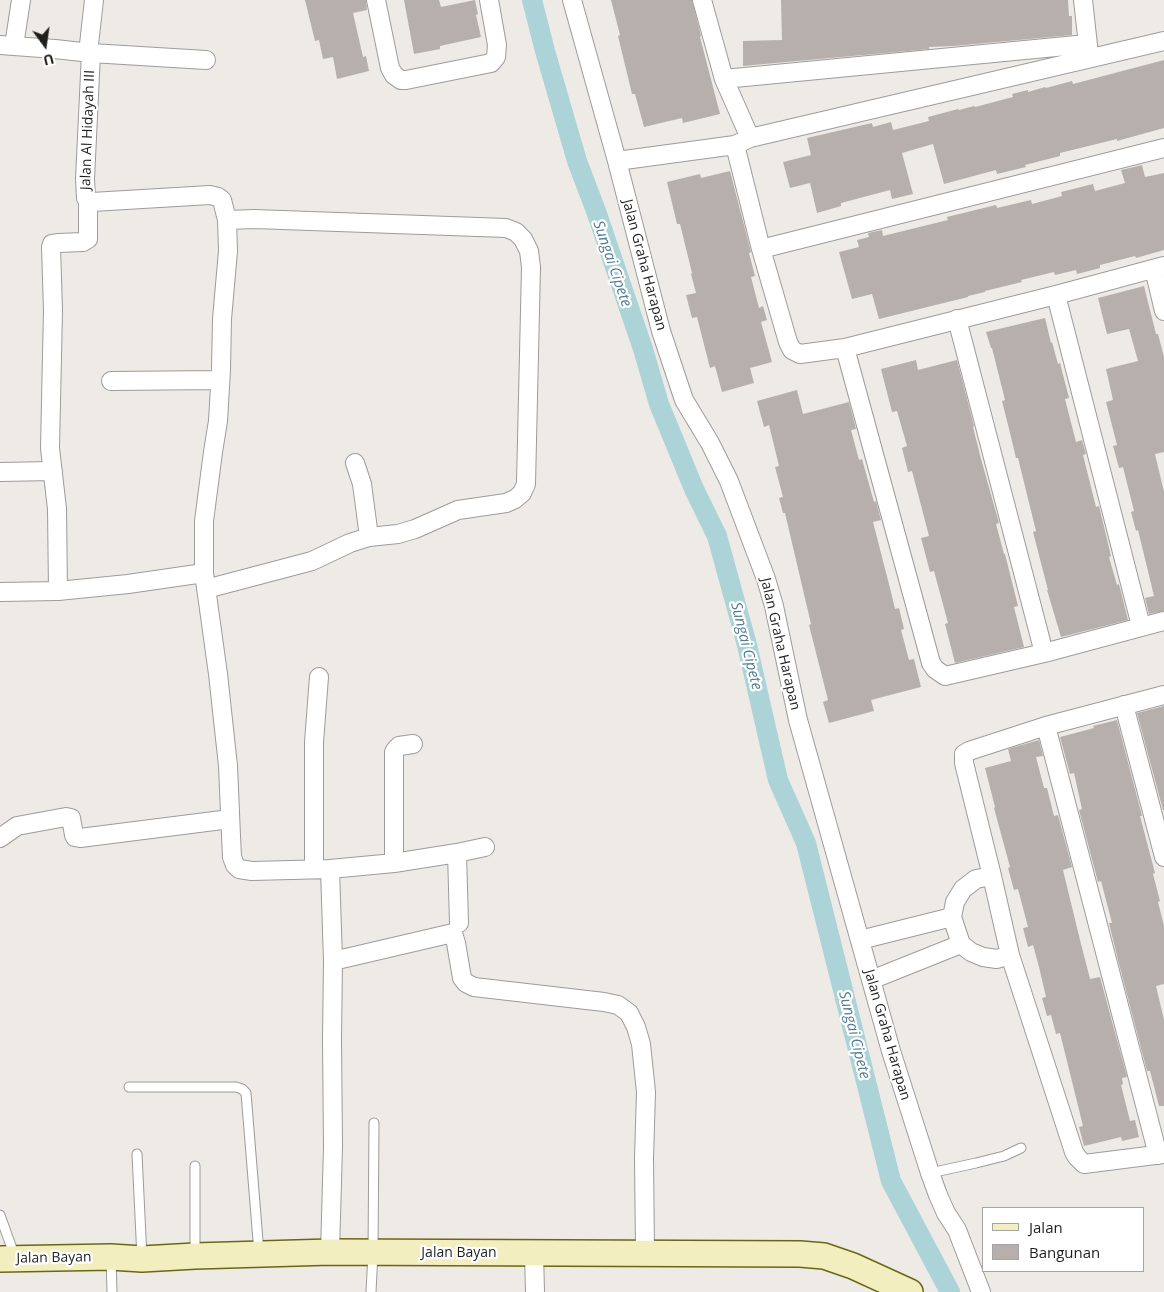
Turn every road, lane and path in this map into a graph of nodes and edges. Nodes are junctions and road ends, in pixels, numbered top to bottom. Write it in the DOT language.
graph roads {
  1 [pos="21,0"];
  2 [pos="94,0"];
  3 [pos="376,0"];
  4 [pos="488,0"];
  5 [pos="572,0"];
  6 [pos="702,0"];
  7 [pos="1083,0"];
  8 [pos="1164,40"];
  9 [pos="7,46"];
  10 [pos="1088,51"];
  11 [pos="90,53"];
  12 [pos="206,60"];
  13 [pos="724,79"];
  14 [pos="742,142"];
  15 [pos="1164,148"];
  16 [pos="617,161"];
  17 [pos="88,200"];
  18 [pos="227,220"];
  19 [pos="761,249"];
  20 [pos="1159,267"];
  21 [pos="1056,295"];
  22 [pos="1164,311"];
  23 [pos="957,319"];
  24 [pos="845,348"];
  25 [pos="220,380"];
  26 [pos="111,381"];
  27 [pos="355,463"];
  28 [pos="52,471"];
  29 [pos="0,472"];
  30 [pos="370,537"];
  31 [pos="205,581"];
  32 [pos="58,591"];
  33 [pos="0,592"];
  34 [pos="1164,621"];
  35 [pos="1141,626"];
  36 [pos="1044,653"];
  37 [pos="319,677"];
  38 [pos="1164,695"];
  39 [pos="1124,705"];
  40 [pos="1046,726"];
  41 [pos="413,744"];
  42 [pos="230,819"];
  43 [pos="0,838"];
  44 [pos="485,847"];
  45 [pos="457,853"];
  46 [pos="1164,857"];
  47 [pos="394,863"];
  48 [pos="322,869"];
  49 [pos="992,876"];
  50 [pos="952,918"];
  51 [pos="459,923"];
  52 [pos="860,940"];
  53 [pos="961,944"];
  54 [pos="1010,955"];
  55 [pos="333,961"];
  56 [pos="871,980"];
  57 [pos="129,1087"];
  58 [pos="374,1123"];
  59 [pos="1021,1148"];
  60 [pos="137,1154"];
  61 [pos="1161,1155"];
  62 [pos="195,1166"];
  63 [pos="930,1173"];
  64 [pos="0,1215"];
  65 [pos="330,1252"];
  66 [pos="534,1252"];
  67 [pos="373,1253"];
  68 [pos="644,1253"];
  69 [pos="259,1254"];
  70 [pos="195,1256"];
  71 [pos="111,1258"];
  72 [pos="8,1259"];
  73 [pos="142,1259"];
  74 [pos="112,1292"];
  75 [pos="371,1292"];
  76 [pos="536,1292"];
  77 [pos="910,1292"];
  78 [pos="980,1292"];
  1 -- 9 [label="street"];
  2 -- 11 [label="street"];
  3 -- 4 [label="street"];
  5 -- 16 [label="street, Jalan Graha Harapan"];
  6 -- 13 [label="street"];
  7 -- 10 [label="street"];
  8 -- 10 [label="street"];
  9 -- 11 [label="street, Jalan Al Hidayah III"];
  10 -- 13 [label="street"];
  10 -- 14 [label="street"];
  11 -- 12 [label="street"];
  11 -- 17 [label="street, Jalan Al Hidayah III"];
  13 -- 14 [label="street"];
  14 -- 16 [label="street"];
  14 -- 19 [label="street"];
  15 -- 19 [label="street"];
  16 -- 52 [label="street, Jalan Graha Harapan"];
  17 -- 18 [label="street, Jalan Al Hidayah III"];
  17 -- 28 [label="street"];
  18 -- 25 [label="street"];
  18 -- 30 [label="street"];
  19 -- 24 [label="street"];
  20 -- 21 [label="street"];
  20 -- 22 [label="street"];
  21 -- 23 [label="street"];
  21 -- 35 [label="street"];
  23 -- 24 [label="street"];
  23 -- 36 [label="street"];
  24 -- 36 [label="street"];
  25 -- 26 [label="street"];
  25 -- 31 [label="street"];
  27 -- 30 [label="street"];
  28 -- 29 [label="street"];
  28 -- 32 [label="street"];
  30 -- 31 [label="street"];
  31 -- 32 [label="street"];
  31 -- 42 [label="street"];
  32 -- 33 [label="street"];
  34 -- 35 [label="street"];
  35 -- 36 [label="street"];
  37 -- 48 [label="street"];
  38 -- 39 [label="street"];
  39 -- 40 [label="street"];
  39 -- 46 [label="street"];
  40 -- 49 [label="street"];
  40 -- 61 [label="street"];
  41 -- 47 [label="street"];
  42 -- 43 [label="street"];
  42 -- 48 [label="street"];
  44 -- 45 [label="street"];
  45 -- 47 [label="street"];
  45 -- 51 [label="street"];
  47 -- 48 [label="street"];
  48 -- 55 [label="street"];
  49 -- 50 [label="street"];
  49 -- 54 [label="street"];
  50 -- 52 [label="street"];
  50 -- 53 [label="street"];
  52 -- 56 [label="street, Jalan Graha Harapan"];
  53 -- 54 [label="street"];
  53 -- 56 [label="street"];
  54 -- 61 [label="street"];
  55 -- 65 [label="street"];
  55 -- 68 [label="street"];
  56 -- 63 [label="street, Jalan Graha Harapan"];
  57 -- 69 [label="lane"];
  58 -- 67 [label="lane"];
  59 -- 63 [label="lane"];
  60 -- 73 [label="lane"];
  62 -- 70 [label="lane"];
  63 -- 78 [label="street, Jalan Graha Harapan"];
  64 -- 72 [label="lane"];
  65 -- 67 [label="main road, Jalan Bayan"];
  65 -- 69 [label="main road, Jalan Bayan"];
  66 -- 67 [label="main road, Jalan Bayan"];
  66 -- 68 [label="main road, Jalan Bayan"];
  66 -- 76 [label="street"];
  67 -- 75 [label="lane"];
  68 -- 77 [label="main road, Jalan Bayan"];
  69 -- 70 [label="main road, Jalan Bayan"];
  70 -- 73 [label="main road, Jalan Bayan"];
  71 -- 72 [label="main road, Jalan Bayan"];
  71 -- 73 [label="main road, Jalan Bayan"];
  71 -- 74 [label="lane"];
}
